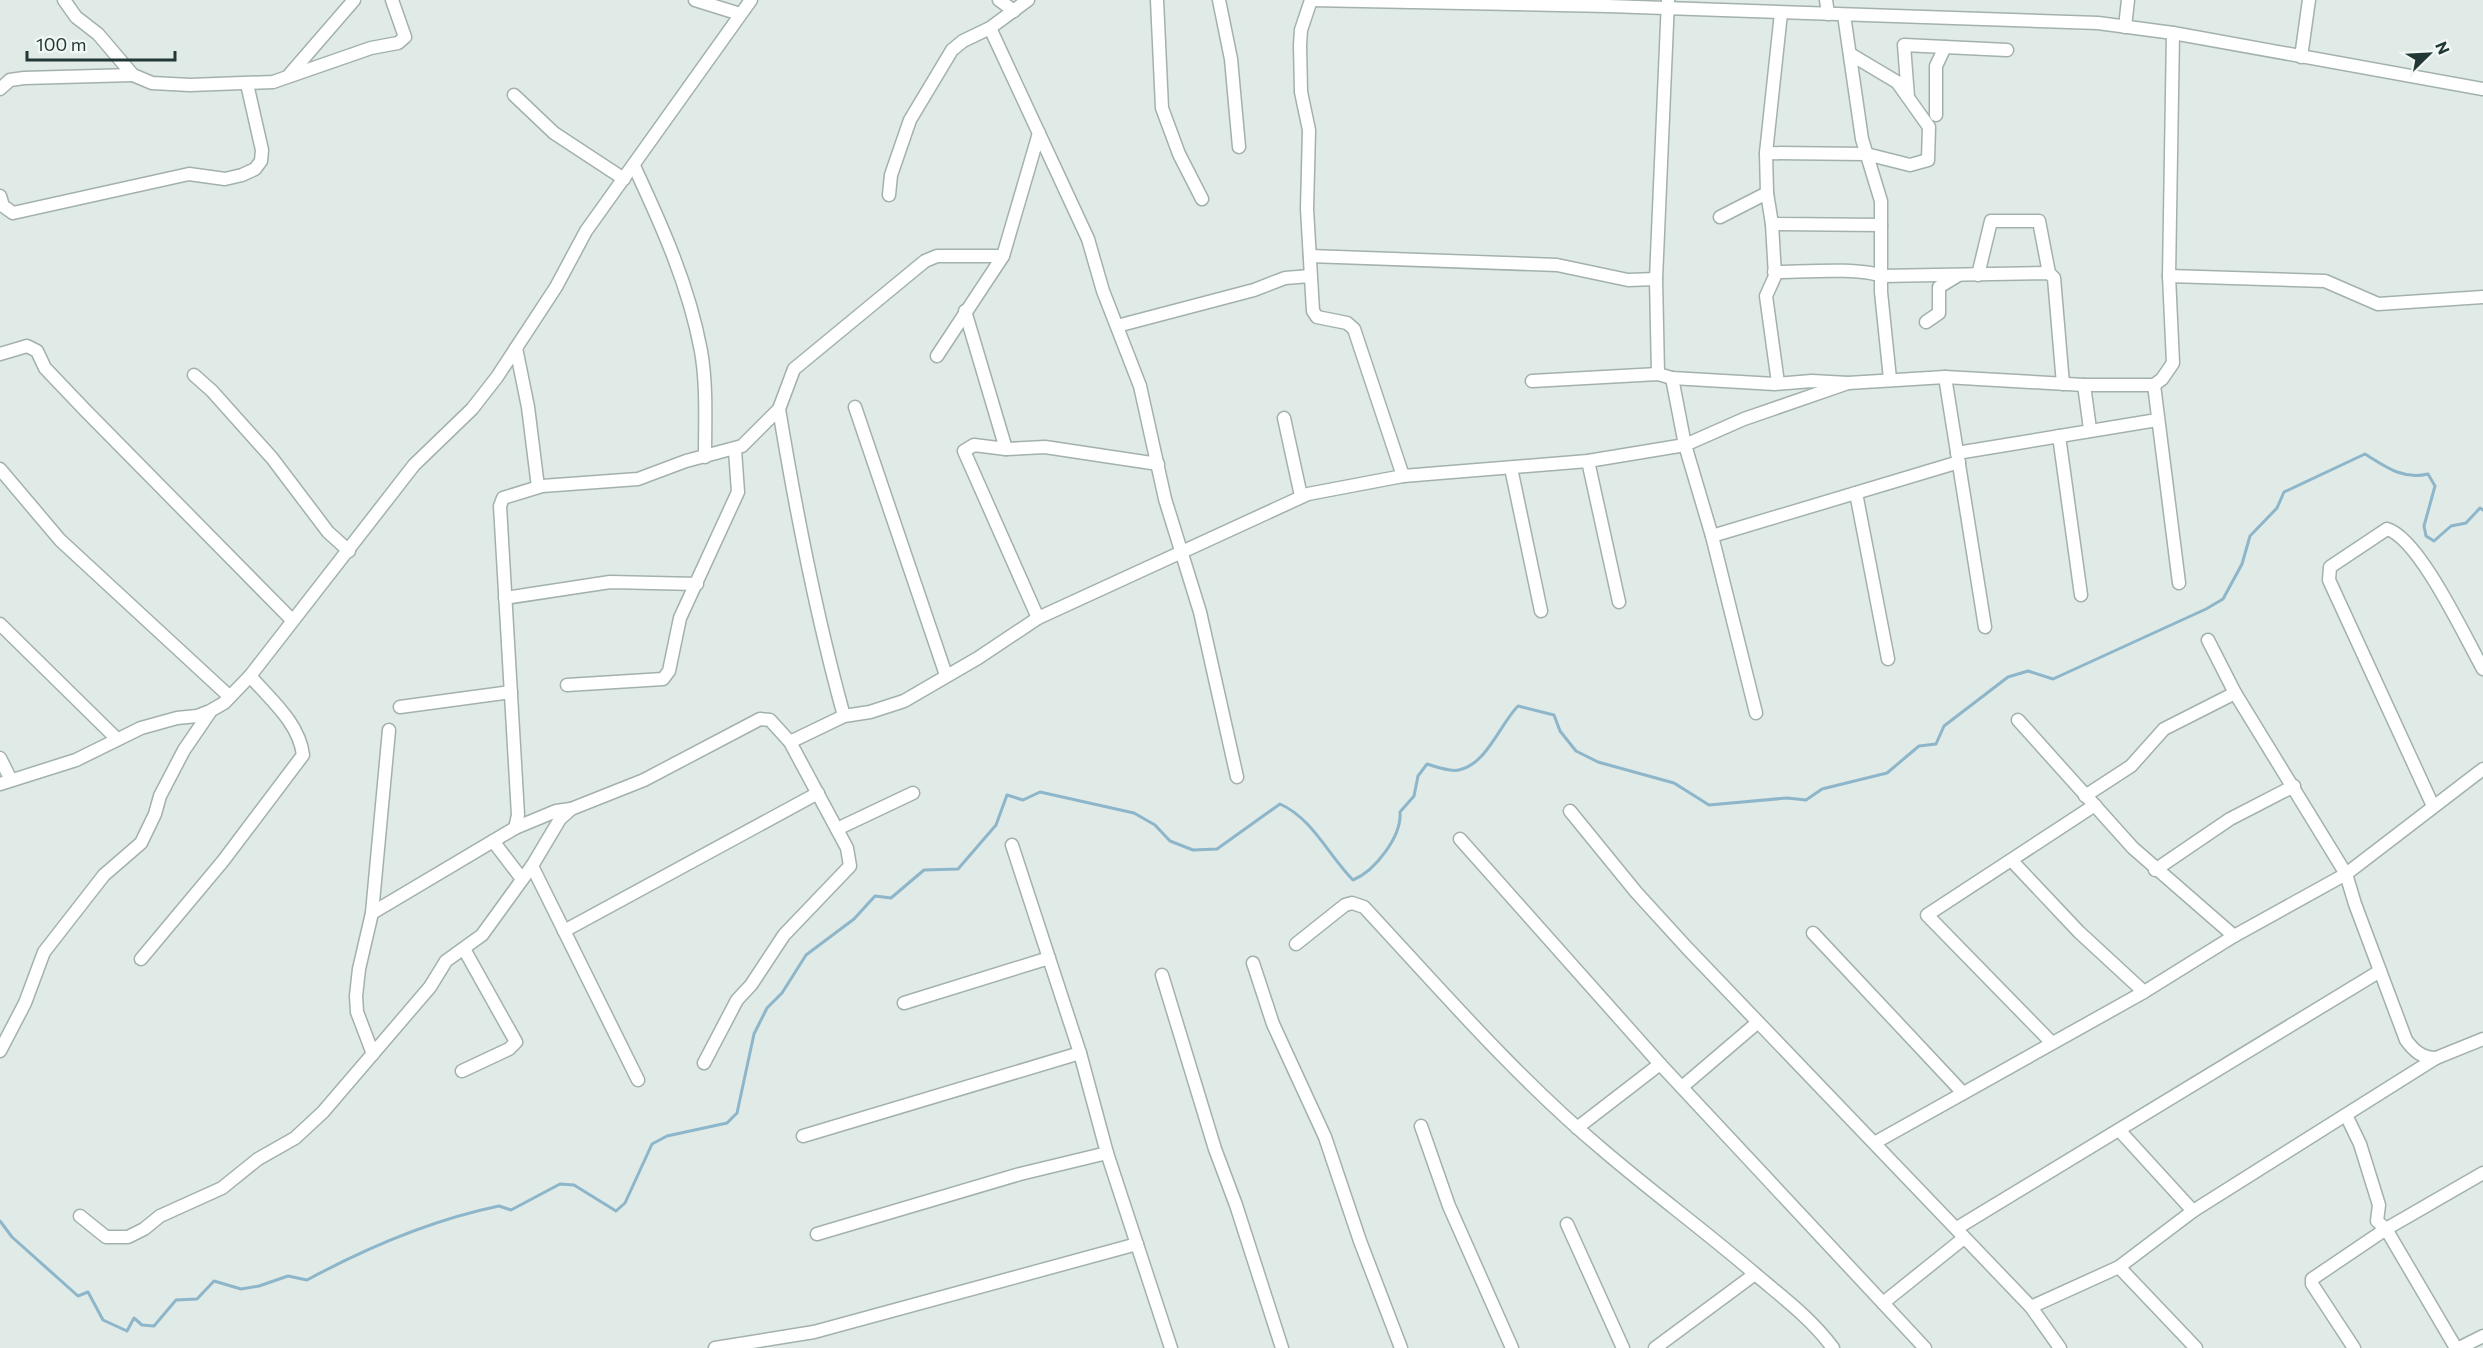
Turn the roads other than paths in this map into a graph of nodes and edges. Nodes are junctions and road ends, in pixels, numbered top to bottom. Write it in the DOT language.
graph roads {
  1 [pos="64,0"];
  2 [pos="354,0"];
  3 [pos="392,0"];
  4 [pos="695,0"];
  5 [pos="751,0"];
  6 [pos="999,0"];
  7 [pos="1028,0"];
  8 [pos="1157,0"];
  9 [pos="1219,0"];
  10 [pos="1311,0"];
  11 [pos="1826,0"];
  12 [pos="2128,0"];
  13 [pos="2309,0"];
  14 [pos="1608,3"];
  15 [pos="1668,5"];
  16 [pos="1014,11"];
  17 [pos="1781,13"];
  18 [pos="740,14"];
  19 [pos="1828,14"];
  20 [pos="1844,15"];
  21 [pos="2125,27"];
  22 [pos="990,28"];
  23 [pos="2173,33"];
  24 [pos="1945,47"];
  25 [pos="2007,50"];
  26 [pos="1850,54"];
  27 [pos="2301,57"];
  28 [pos="133,75"];
  29 [pos="286,77"];
  30 [pos="247,84"];
  31 [pos="0,89"];
  32 [pos="2483,89"];
  33 [pos="514,95"];
  34 [pos="1909,99"];
  35 [pos="1936,115"];
  36 [pos="1039,133"];
  37 [pos="1239,147"];
  38 [pos="1766,153"];
  39 [pos="1866,154"];
  40 [pos="634,166"];
  41 [pos="624,179"];
  42 [pos="1767,193"];
  43 [pos="889,195"];
  44 [pos="0,196"];
  45 [pos="1202,199"];
  46 [pos="1720,217"];
  47 [pos="1772,224"];
  48 [pos="1881,225"];
  49 [pos="1003,256"];
  50 [pos="1310,256"];
  51 [pos="1774,272"];
  52 [pos="2049,273"];
  53 [pos="1978,274"];
  54 [pos="1958,275"];
  55 [pos="1310,276"];
  56 [pos="1881,276"];
  57 [pos="2169,276"];
  58 [pos="1656,279"];
  59 [pos="2483,297"];
  60 [pos="965,311"];
  61 [pos="1926,322"];
  62 [pos="1117,326"];
  63 [pos="516,348"];
  64 [pos="0,354"];
  65 [pos="937,356"];
  66 [pos="1658,374"];
  67 [pos="194,375"];
  68 [pos="1945,376"];
  69 [pos="1672,378"];
  70 [pos="1890,379"];
  71 [pos="1532,381"];
  72 [pos="1778,383"];
  73 [pos="1848,383"];
  74 [pos="2063,384"];
  75 [pos="2084,385"];
  76 [pos="2154,385"];
  77 [pos="855,407"];
  78 [pos="780,409"];
  79 [pos="1284,418"];
  80 [pos="2157,420"];
  81 [pos="2090,429"];
  82 [pos="2059,436"];
  83 [pos="1685,445"];
  84 [pos="1006,449"];
  85 [pos="735,450"];
  86 [pos="705,457"];
  87 [pos="1958,458"];
  88 [pos="1588,461"];
  89 [pos="1158,464"];
  90 [pos="1511,468"];
  91 [pos="0,469"];
  92 [pos="1403,476"];
  93 [pos="538,487"];
  94 [pos="1856,493"];
  95 [pos="1301,496"];
  96 [pos="1712,536"];
  97 [pos="349,551"];
  98 [pos="1182,551"];
  99 [pos="2179,582"];
  100 [pos="697,584"];
  101 [pos="2081,595"];
  102 [pos="506,598"];
  103 [pos="1619,603"];
  104 [pos="1541,611"];
  105 [pos="1038,618"];
  106 [pos="292,620"];
  107 [pos="0,624"];
  108 [pos="1985,627"];
  109 [pos="2208,640"];
  110 [pos="1888,659"];
  111 [pos="2483,669"];
  112 [pos="946,675"];
  113 [pos="250,676"];
  114 [pos="567,685"];
  115 [pos="511,692"];
  116 [pos="2235,693"];
  117 [pos="230,697"];
  118 [pos="400,707"];
  119 [pos="210,711"];
  120 [pos="1756,713"];
  121 [pos="844,716"];
  122 [pos="2018,720"];
  123 [pos="389,730"];
  124 [pos="117,739"];
  125 [pos="790,742"];
  126 [pos="0,759"];
  127 [pos="2483,769"];
  128 [pos="1237,777"];
  129 [pos="6,782"];
  130 [pos="2294,786"];
  131 [pos="818,793"];
  132 [pos="913,793"];
  133 [pos="2085,796"];
  134 [pos="2095,805"];
  135 [pos="2433,806"];
  136 [pos="571,809"];
  137 [pos="1570,811"];
  138 [pos="515,828"];
  139 [pos="837,829"];
  140 [pos="1460,839"];
  141 [pos="493,841"];
  142 [pos="1012,845"];
  143 [pos="2012,861"];
  144 [pos="532,866"];
  145 [pos="2155,870"];
  146 [pos="2346,874"];
  147 [pos="522,879"];
  148 [pos="372,913"];
  149 [pos="564,931"];
  150 [pos="1813,933"];
  151 [pos="2234,936"];
  152 [pos="1296,944"];
  153 [pos="464,949"];
  154 [pos="1049,958"];
  155 [pos="141,960"];
  156 [pos="1253,963"];
  157 [pos="2380,971"];
  158 [pos="1162,975"];
  159 [pos="2144,992"];
  160 [pos="904,1003"];
  161 [pos="1757,1023"];
  162 [pos="2483,1039"];
  163 [pos="2052,1043"];
  164 [pos="0,1051"];
  165 [pos="1080,1053"];
  166 [pos="373,1054"];
  167 [pos="2436,1058"];
  168 [pos="704,1064"];
  169 [pos="1660,1064"];
  170 [pos="462,1071"];
  171 [pos="638,1080"];
  172 [pos="1682,1088"];
  173 [pos="1963,1093"];
  174 [pos="2346,1115"];
  175 [pos="1421,1126"];
  176 [pos="1577,1128"];
  177 [pos="2119,1130"];
  178 [pos="803,1136"];
  179 [pos="1876,1142"];
  180 [pos="1107,1153"];
  181 [pos="2483,1173"];
  182 [pos="2193,1211"];
  183 [pos="80,1216"];
  184 [pos="1567,1224"];
  185 [pos="2386,1229"];
  186 [pos="1960,1233"];
  187 [pos="817,1234"];
  188 [pos="1137,1244"];
  189 [pos="2119,1267"];
  190 [pos="1755,1274"];
  191 [pos="1883,1303"];
  192 [pos="2031,1307"];
  193 [pos="2483,1336"];
  194 [pos="715,1348"];
  195 [pos="1171,1348"];
  196 [pos="1282,1348"];
  197 [pos="1401,1348"];
  198 [pos="1512,1348"];
  199 [pos="1623,1348"];
  200 [pos="1655,1348"];
  201 [pos="1832,1348"];
  202 [pos="1924,1348"];
  203 [pos="2060,1348"];
  204 [pos="2196,1348"];
  205 [pos="2354,1348"];
  206 [pos="2458,1348"];
  1 -- 28 [label="street"];
  2 -- 29 [label="street"];
  3 -- 29 [label="street"];
  4 -- 18 [label="street"];
  5 -- 18 [label="street"];
  6 -- 16 [label="street"];
  7 -- 16 [label="street"];
  8 -- 45 [label="street"];
  9 -- 37 [label="street"];
  10 -- 14 [label="street"];
  10 -- 50 [label="street"];
  11 -- 19 [label="street"];
  12 -- 21 [label="street"];
  13 -- 27 [label="street"];
  14 -- 15 [label="street"];
  15 -- 17 [label="street"];
  15 -- 58 [label="street"];
  16 -- 22 [label="street"];
  17 -- 19 [label="street"];
  17 -- 38 [label="street"];
  18 -- 40 [label="street"];
  19 -- 20 [label="street"];
  20 -- 21 [label="street"];
  20 -- 26 [label="street"];
  21 -- 23 [label="street"];
  22 -- 36 [label="street"];
  22 -- 43 [label="street"];
  23 -- 27 [label="street"];
  23 -- 57 [label="street"];
  24 -- 25 [label="street"];
  24 -- 34 [label="street"];
  24 -- 35 [label="street"];
  26 -- 34 [label="street"];
  26 -- 39 [label="street"];
  27 -- 32 [label="street"];
  28 -- 30 [label="street"];
  28 -- 31 [label="street"];
  29 -- 30 [label="street"];
  30 -- 44 [label="street"];
  33 -- 41 [label="street"];
  34 -- 39 [label="street"];
  36 -- 49 [label="street"];
  36 -- 62 [label="street"];
  38 -- 39 [label="street"];
  38 -- 42 [label="street"];
  39 -- 48 [label="street"];
  40 -- 41 [label="street"];
  40 -- 86 [label="street"];
  41 -- 63 [label="street"];
  42 -- 46 [label="street"];
  42 -- 47 [label="street"];
  47 -- 48 [label="street"];
  47 -- 51 [label="street"];
  48 -- 56 [label="street"];
  49 -- 60 [label="street"];
  49 -- 78 [label="street"];
  50 -- 55 [label="street"];
  50 -- 58 [label="street"];
  51 -- 56 [label="street"];
  51 -- 72 [label="street"];
  52 -- 53 [label="street"];
  52 -- 53 [label="street"];
  52 -- 74 [label="street"];
  53 -- 54 [label="street"];
  54 -- 56 [label="street"];
  54 -- 61 [label="street"];
  55 -- 62 [label="street"];
  55 -- 92 [label="street"];
  56 -- 70 [label="street"];
  57 -- 59 [label="street"];
  57 -- 76 [label="street"];
  58 -- 66 [label="street"];
  60 -- 65 [label="street"];
  60 -- 84 [label="street"];
  62 -- 89 [label="street"];
  63 -- 93 [label="street"];
  63 -- 97 [label="street"];
  64 -- 106 [label="street"];
  66 -- 69 [label="street"];
  66 -- 71 [label="street"];
  67 -- 97 [label="street"];
  68 -- 70 [label="street"];
  68 -- 74 [label="street"];
  68 -- 87 [label="street"];
  69 -- 72 [label="street"];
  69 -- 83 [label="street"];
  70 -- 73 [label="street"];
  72 -- 73 [label="street"];
  73 -- 83 [label="street"];
  74 -- 75 [label="street"];
  75 -- 76 [label="street"];
  75 -- 81 [label="street"];
  76 -- 80 [label="street"];
  77 -- 112 [label="street"];
  78 -- 85 [label="street"];
  78 -- 121 [label="street"];
  79 -- 95 [label="street"];
  80 -- 81 [label="street"];
  80 -- 99 [label="street"];
  81 -- 82 [label="street"];
  82 -- 87 [label="street"];
  82 -- 101 [label="street"];
  83 -- 88 [label="street"];
  83 -- 96 [label="street"];
  84 -- 89 [label="street"];
  84 -- 105 [label="street"];
  85 -- 86 [label="street"];
  85 -- 100 [label="street"];
  86 -- 93 [label="street"];
  87 -- 94 [label="street"];
  87 -- 108 [label="street"];
  88 -- 90 [label="street"];
  88 -- 103 [label="street"];
  89 -- 98 [label="street"];
  90 -- 92 [label="street"];
  90 -- 104 [label="street"];
  91 -- 117 [label="street"];
  92 -- 95 [label="street"];
  93 -- 102 [label="street"];
  94 -- 96 [label="street"];
  94 -- 110 [label="street"];
  95 -- 98 [label="street"];
  96 -- 120 [label="street"];
  97 -- 106 [label="street"];
  98 -- 105 [label="street"];
  98 -- 128 [label="street"];
  100 -- 102 [label="street"];
  100 -- 114 [label="street"];
  102 -- 115 [label="street"];
  105 -- 112 [label="street"];
  106 -- 113 [label="street"];
  107 -- 124 [label="street"];
  109 -- 116 [label="street"];
  111 -- 135 [label="street"];
  112 -- 121 [label="street"];
  113 -- 117 [label="street"];
  113 -- 155 [label="street"];
  115 -- 118 [label="street"];
  115 -- 138 [label="street"];
  116 -- 130 [label="street"];
  116 -- 133 [label="street"];
  117 -- 119 [label="street"];
  119 -- 124 [label="street"];
  119 -- 164 [label="street"];
  121 -- 125 [label="street"];
  122 -- 133 [label="street"];
  123 -- 148 [label="street"];
  124 -- 129 [label="street"];
  125 -- 131 [label="street"];
  125 -- 136 [label="street"];
  126 -- 129 [label="street"];
  127 -- 135 [label="street"];
  130 -- 145 [label="street"];
  130 -- 146 [label="street"];
  131 -- 139 [label="street"];
  131 -- 149 [label="street"];
  132 -- 139 [label="street"];
  133 -- 134 [label="street"];
  134 -- 143 [label="street"];
  134 -- 145 [label="street"];
  135 -- 146 [label="street"];
  136 -- 138 [label="street"];
  136 -- 144 [label="street"];
  137 -- 161 [label="street"];
  138 -- 141 [label="street"];
  139 -- 168 [label="street"];
  140 -- 169 [label="street"];
  141 -- 147 [label="street"];
  141 -- 148 [label="street"];
  142 -- 154 [label="street"];
  143 -- 159 [label="street"];
  143 -- 163 [label="street"];
  144 -- 147 [label="street"];
  144 -- 149 [label="street"];
  145 -- 151 [label="street"];
  146 -- 151 [label="street"];
  146 -- 157 [label="street"];
  147 -- 153 [label="street"];
  148 -- 166 [label="street"];
  149 -- 171 [label="street"];
  150 -- 173 [label="street"];
  151 -- 159 [label="street"];
  152 -- 176 [label="street"];
  153 -- 166 [label="street"];
  153 -- 170 [label="street"];
  154 -- 160 [label="street"];
  154 -- 165 [label="street"];
  156 -- 197 [label="street"];
  157 -- 167 [label="street"];
  157 -- 177 [label="street"];
  158 -- 196 [label="street"];
  159 -- 163 [label="street"];
  161 -- 172 [label="street"];
  161 -- 179 [label="street"];
  162 -- 167 [label="street"];
  163 -- 173 [label="street"];
  165 -- 178 [label="street"];
  165 -- 180 [label="street"];
  166 -- 183 [label="street"];
  167 -- 174 [label="street"];
  169 -- 172 [label="street"];
  169 -- 176 [label="street"];
  172 -- 191 [label="street"];
  173 -- 179 [label="street"];
  174 -- 182 [label="street"];
  174 -- 185 [label="street"];
  175 -- 198 [label="street"];
  176 -- 190 [label="street"];
  177 -- 182 [label="street"];
  177 -- 186 [label="street"];
  179 -- 186 [label="street"];
  180 -- 187 [label="street"];
  180 -- 188 [label="street"];
  181 -- 185 [label="street"];
  182 -- 189 [label="street"];
  184 -- 199 [label="street"];
  185 -- 205 [label="street"];
  185 -- 206 [label="street"];
  186 -- 191 [label="street"];
  186 -- 192 [label="street"];
  188 -- 194 [label="street"];
  188 -- 195 [label="street"];
  189 -- 192 [label="street"];
  189 -- 204 [label="street"];
  190 -- 200 [label="street"];
  190 -- 201 [label="street"];
  191 -- 202 [label="street"];
  192 -- 203 [label="street"];
  193 -- 206 [label="street"];
}
